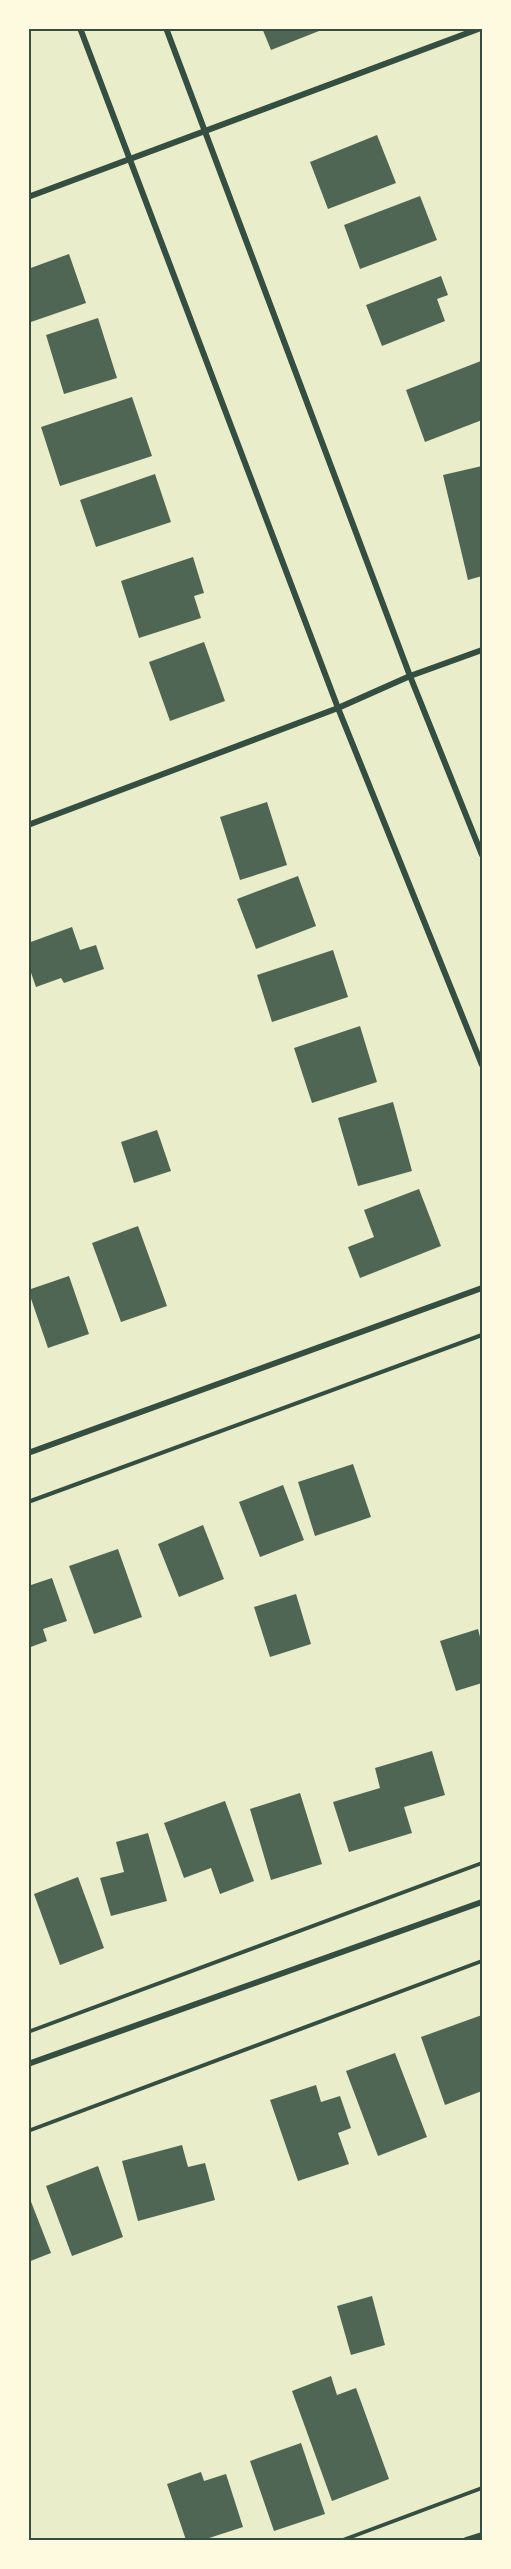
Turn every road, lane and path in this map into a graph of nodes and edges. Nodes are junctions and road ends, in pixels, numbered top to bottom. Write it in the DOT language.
graph roads {
  1 [pos="80,28"];
  2 [pos="166,28"];
  3 [pos="481,28"];
  4 [pos="205,131"];
  5 [pos="129,158"];
  6 [pos="28,197"];
  7 [pos="483,650"];
  8 [pos="410,676"];
  9 [pos="338,708"];
  10 [pos="28,825"];
  11 [pos="483,855"];
  12 [pos="483,1065"];
  13 [pos="483,1288"];
  14 [pos="483,1335"];
  15 [pos="28,1453"];
  16 [pos="28,1502"];
  17 [pos="483,1863"];
  18 [pos="483,1902"];
  19 [pos="483,1961"];
  20 [pos="28,2032"];
  21 [pos="28,2064"];
  22 [pos="28,2131"];
  23 [pos="483,2488"];
  24 [pos="483,2535"];
  25 [pos="343,2541"];
  26 [pos="466,2541"];
  1 -- 5 [label="street"];
  2 -- 4 [label="street"];
  3 -- 4 [label="street"];
  4 -- 5 [label="street"];
  4 -- 8 [label="street"];
  5 -- 6 [label="street"];
  5 -- 9 [label="street"];
  7 -- 8 [label="street"];
  8 -- 9 [label="street"];
  8 -- 11 [label="street"];
  9 -- 10 [label="street"];
  9 -- 12 [label="street"];
  13 -- 15 [label="street"];
  14 -- 16 [label="path"];
  17 -- 20 [label="path"];
  18 -- 21 [label="street"];
  19 -- 22 [label="path"];
  23 -- 25 [label="path"];
  24 -- 26 [label="street"];
}
